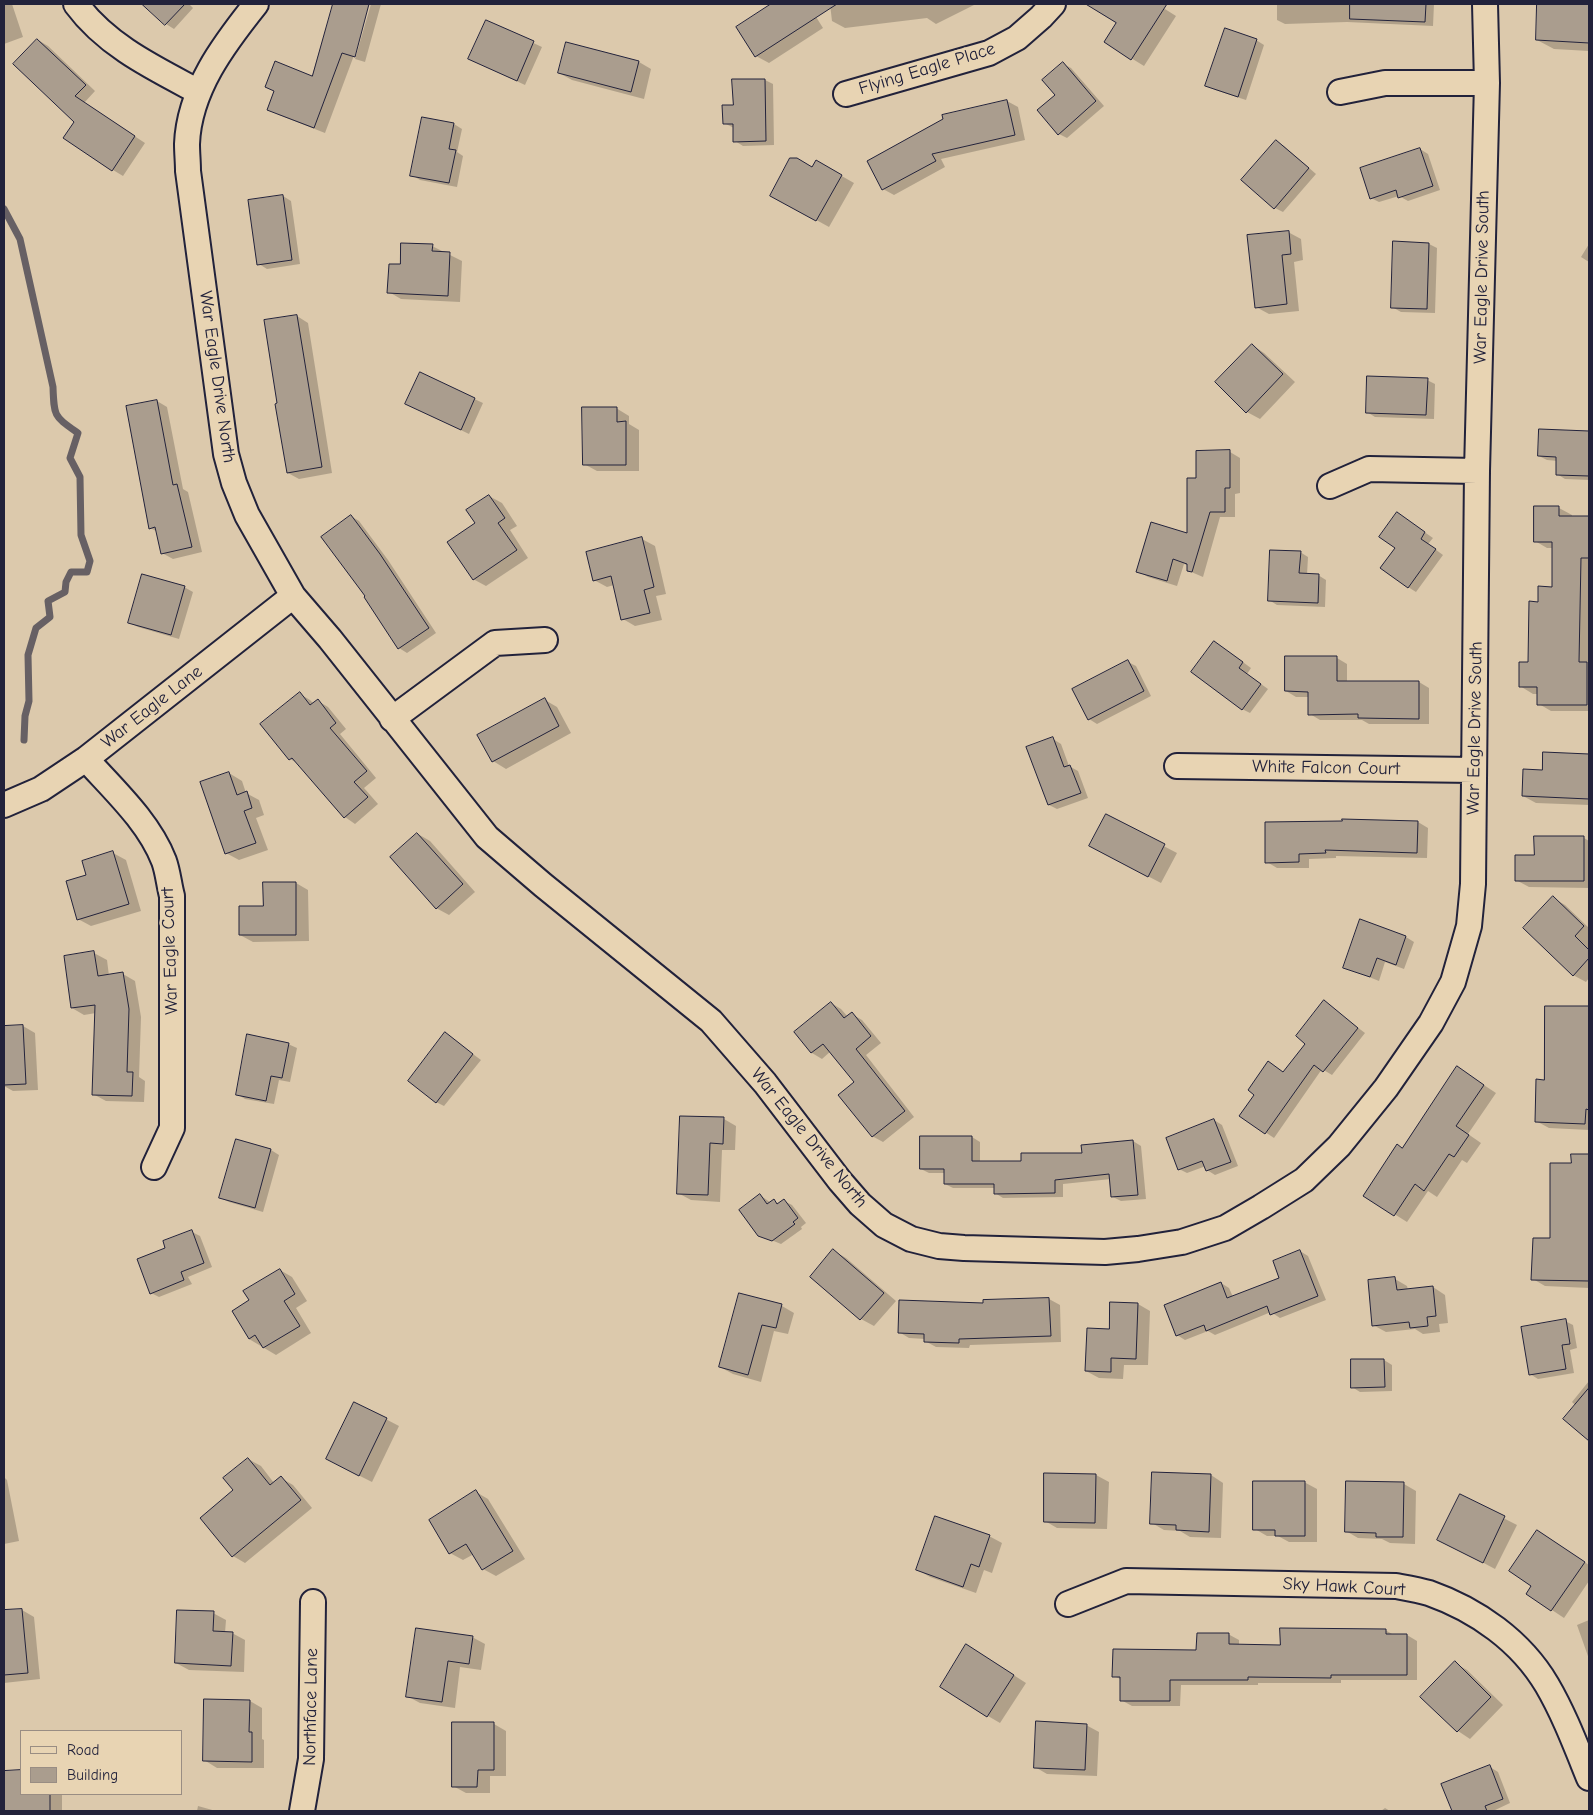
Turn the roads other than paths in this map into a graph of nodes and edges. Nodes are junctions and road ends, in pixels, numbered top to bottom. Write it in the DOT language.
graph roads {
  1 [pos="76,4"];
  2 [pos="256,4"];
  3 [pos="1053,4"];
  4 [pos="1485,4"];
  5 [pos="1487,82"];
  6 [pos="199,92"];
  7 [pos="1340,92"];
  8 [pos="846,94"];
  9 [pos="1477,471"];
  10 [pos="1330,486"];
  11 [pos="293,596"];
  12 [pos="545,640"];
  13 [pos="392,719"];
  14 [pos="86,759"];
  15 [pos="1177,766"];
  16 [pos="1474,770"];
  17 [pos="4,805"];
  18 [pos="1453,982"];
  19 [pos="154,1167"];
  20 [pos="313,1602"];
  21 [pos="1068,1604"];
  22 [pos="1589,1778"];
  23 [pos="302,1811"];
  1 -- 6 [label="street"];
  2 -- 6 [label="street, War Eagle Drive North"];
  3 -- 8 [label="street, Flying Eagle Place"];
  4 -- 5 [label="street, War Eagle Drive South"];
  5 -- 7 [label="street"];
  5 -- 9 [label="street, War Eagle Drive South"];
  6 -- 11 [label="street, War Eagle Drive North"];
  9 -- 10 [label="street"];
  9 -- 16 [label="street, War Eagle Drive South"];
  11 -- 13 [label="street, War Eagle Drive North"];
  11 -- 14 [label="street, War Eagle Lane"];
  12 -- 13 [label="street"];
  13 -- 18 [label="street, War Eagle Drive North"];
  14 -- 17 [label="street, War Eagle Lane"];
  14 -- 19 [label="street, War Eagle Court"];
  15 -- 16 [label="street, White Falcon Court"];
  16 -- 18 [label="street, War Eagle Drive South"];
  20 -- 23 [label="street, Northface Lane"];
  21 -- 22 [label="street, Sky Hawk Court"];
}
